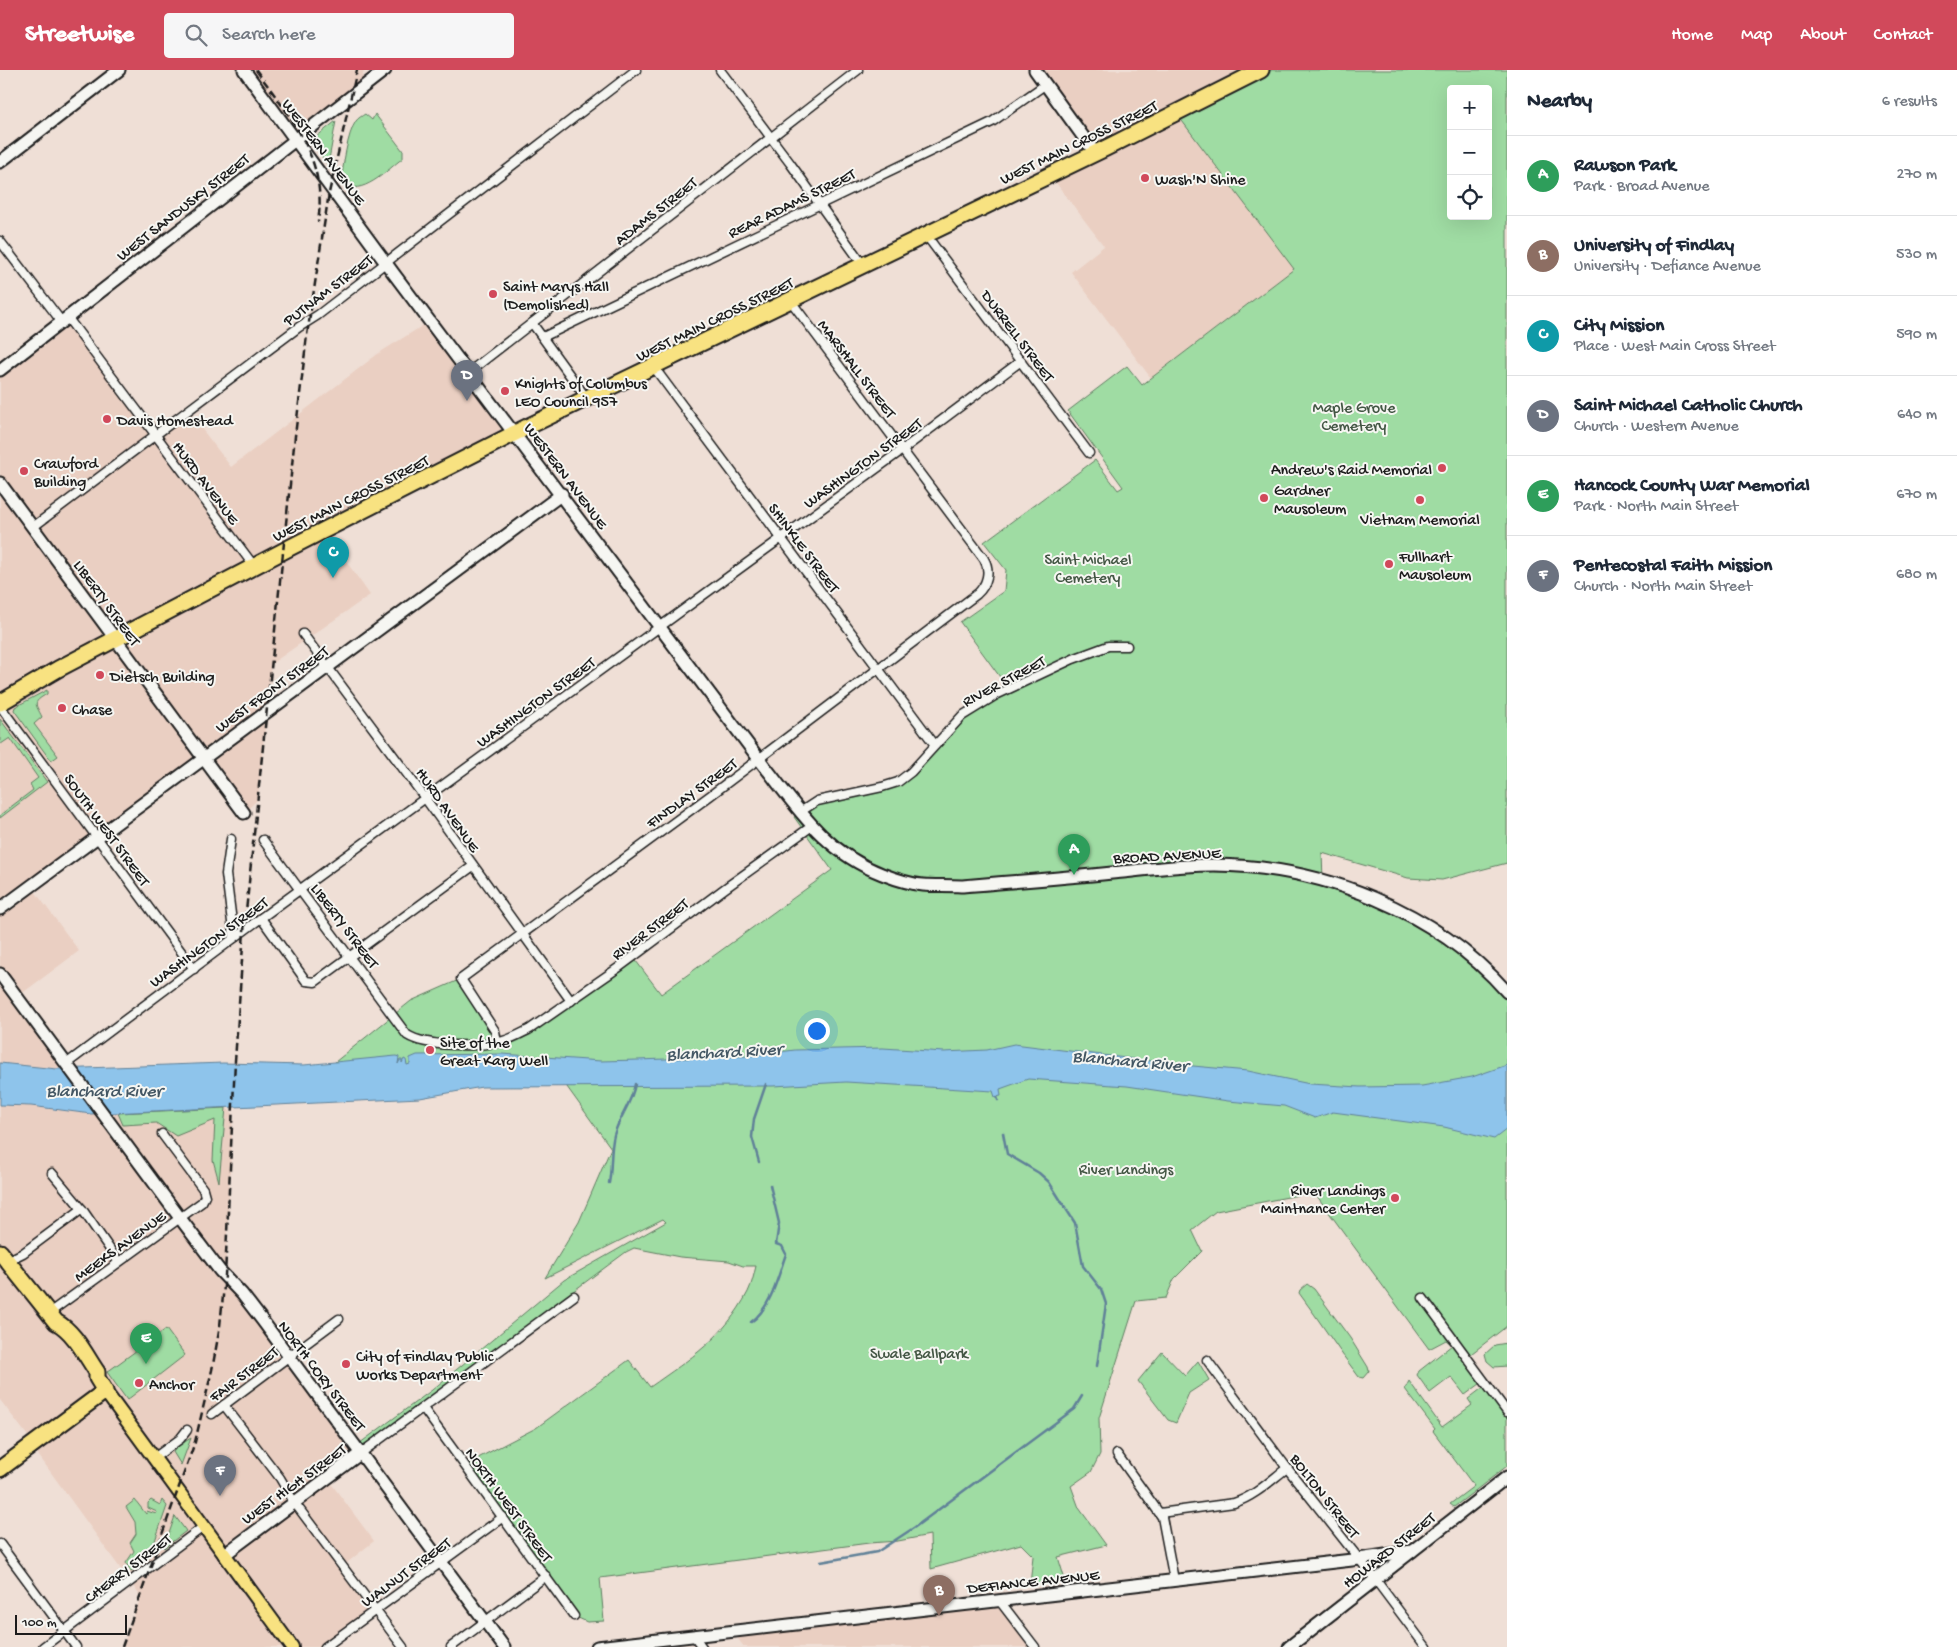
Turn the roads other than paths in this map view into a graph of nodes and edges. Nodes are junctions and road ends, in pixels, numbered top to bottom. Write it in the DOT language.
graph roads {
  1 [pos="119,70"];
  2 [pos="244,70"];
  3 [pos="385,70"];
  4 [pos="636,70"];
  5 [pos="720,70"];
  6 [pos="858,70"];
  7 [pos="1035,70"];
  8 [pos="1261,70"];
  9 [pos="1046,84"];
  10 [pos="295,139"];
  11 [pos="771,139"];
  12 [pos="1095,152"];
  13 [pos="0,162"];
  14 [pos="819,203"];
  15 [pos="926,235"];
  16 [pos="0,241"];
  17 [pos="386,262"];
  18 [pos="863,265"];
  19 [pos="790,300"];
  20 [pos="64,319"];
  21 [pos="532,323"];
  22 [pos="543,337"];
  23 [pos="1021,361"];
  24 [pos="654,366"];
  25 [pos="0,370"];
  26 [pos="469,372"];
  27 [pos="586,399"];
  28 [pos="515,433"];
  29 [pos="156,436"];
  30 [pos="902,450"];
  31 [pos="1089,453"];
  32 [pos="1,486"];
  33 [pos="562,494"];
  34 [pos="33,527"];
  35 [pos="781,538"];
  36 [pos="254,566"];
  37 [pos="988,574"];
  38 [pos="660,627"];
  39 [pos="304,634"];
  40 [pos="116,639"];
  41 [pos="1127,646"];
  42 [pos="329,667"];
  43 [pos="879,670"];
  44 [pos="0,704"];
  45 [pos="935,745"];
  46 [pos="203,759"];
  47 [pos="759,759"];
  48 [pos="425,798"];
  49 [pos="800,812"];
  50 [pos="244,813"];
  51 [pos="812,826"];
  52 [pos="97,838"];
  53 [pos="231,839"];
  54 [pos="262,840"];
  55 [pos="473,866"];
  56 [pos="300,891"];
  57 [pos="0,909"];
  58 [pos="261,918"];
  59 [pos="522,934"];
  60 [pos="234,938"];
  61 [pos="349,957"];
  62 [pos="194,969"];
  63 [pos="0,974"];
  64 [pos="1507,992"];
  65 [pos="571,1001"];
  66 [pos="403,1030"];
  67 [pos="497,1043"];
  68 [pos="66,1064"];
  69 [pos="162,1134"];
  70 [pos="52,1173"];
  71 [pos="82,1210"];
  72 [pos="180,1218"];
  73 [pos="2,1260"];
  74 [pos="118,1261"];
  75 [pos="574,1296"];
  76 [pos="1423,1298"];
  77 [pos="52,1318"];
  78 [pos="339,1319"];
  79 [pos="289,1356"];
  80 [pos="1207,1360"];
  81 [pos="101,1385"];
  82 [pos="224,1405"];
  83 [pos="423,1408"];
  84 [pos="1507,1412"];
  85 [pos="212,1414"];
  86 [pos="187,1430"];
  87 [pos="361,1453"];
  88 [pos="1117,1454"];
  89 [pos="154,1458"];
  90 [pos="1287,1468"];
  91 [pos="0,1470"];
  92 [pos="1507,1478"];
  93 [pos="294,1502"];
  94 [pos="1160,1513"];
  95 [pos="503,1516"];
  96 [pos="203,1527"];
  97 [pos="0,1544"];
  98 [pos="1412,1550"];
  99 [pos="224,1555"];
  100 [pos="1359,1559"];
  101 [pos="441,1562"];
  102 [pos="546,1576"];
  103 [pos="1375,1579"];
  104 [pos="1174,1580"];
  105 [pos="999,1600"];
  106 [pos="376,1609"];
  107 [pos="574,1616"];
  108 [pos="486,1621"];
  109 [pos="64,1631"];
  110 [pos="694,1636"];
  111 [pos="43,1647"];
  112 [pos="76,1647"];
  113 [pos="292,1647"];
  114 [pos="325,1647"];
  115 [pos="404,1647"];
  116 [pos="450,1647"];
  117 [pos="504,1647"];
  118 [pos="604,1647"];
  119 [pos="702,1647"];
  120 [pos="1035,1647"];
  121 [pos="1289,1647"];
  122 [pos="1426,1647"];
  1 -- 13 [label="street"];
  2 -- 10 [label="street, WESTERN AVENUE"];
  3 -- 10 [label="street, WEST SANDUSKY STREET"];
  4 -- 17 [label="street, PUTNAM STREET"];
  5 -- 11 [label="street"];
  6 -- 11 [label="street, ADAMS STREET"];
  7 -- 9 [label="street"];
  8 -- 12 [label="highway, WEST MAIN CROSS STREET"];
  9 -- 12 [label="street"];
  9 -- 14 [label="street, REAR ADAMS STREET"];
  10 -- 17 [label="street, WESTERN AVENUE"];
  10 -- 20 [label="street, WEST SANDUSKY STREET"];
  11 -- 14 [label="street"];
  11 -- 21 [label="street, ADAMS STREET"];
  12 -- 15 [label="highway, WEST MAIN CROSS STREET"];
  14 -- 18 [label="street"];
  14 -- 22 [label="street, REAR ADAMS STREET"];
  15 -- 18 [label="highway, WEST MAIN CROSS STREET"];
  15 -- 23 [label="street, DURRELL STREET"];
  16 -- 20 [label="street, HURD AVENUE"];
  17 -- 26 [label="street, WESTERN AVENUE"];
  17 -- 29 [label="street, PUTNAM STREET"];
  18 -- 19 [label="highway, WEST MAIN CROSS STREET"];
  19 -- 24 [label="highway, WEST MAIN CROSS STREET"];
  19 -- 30 [label="street, MARSHALL STREET"];
  20 -- 25 [label="street, WEST SANDUSKY STREET"];
  20 -- 29 [label="street, HURD AVENUE"];
  21 -- 22 [label="street"];
  21 -- 26 [label="street, ADAMS STREET"];
  22 -- 27 [label="street"];
  23 -- 30 [label="street, WASHINGTON STREET"];
  23 -- 31 [label="street, DURRELL STREET"];
  24 -- 27 [label="highway, WEST MAIN CROSS STREET"];
  24 -- 35 [label="street, SHINKLE STREET"];
  26 -- 28 [label="street, WESTERN AVENUE"];
  27 -- 28 [label="highway, WEST MAIN CROSS STREET"];
  28 -- 33 [label="street, WESTERN AVENUE"];
  28 -- 36 [label="highway, WEST MAIN CROSS STREET"];
  29 -- 34 [label="street, PUTNAM STREET"];
  29 -- 36 [label="street, HURD AVENUE"];
  30 -- 35 [label="street, WASHINGTON STREET"];
  30 -- 37 [label="street, MARSHALL STREET"];
  32 -- 34 [label="street, LIBERTY STREET"];
  33 -- 38 [label="street, WESTERN AVENUE"];
  33 -- 42 [label="street, WEST FRONT STREET"];
  34 -- 40 [label="street, LIBERTY STREET"];
  35 -- 38 [label="street, WASHINGTON STREET"];
  35 -- 43 [label="street, SHINKLE STREET"];
  36 -- 40 [label="highway, WEST MAIN CROSS STREET"];
  37 -- 43 [label="street, FINDLAY STREET"];
  38 -- 47 [label="street, WESTERN AVENUE"];
  38 -- 48 [label="street, WASHINGTON STREET"];
  39 -- 42 [label="street, HURD AVENUE"];
  40 -- 44 [label="highway, WEST MAIN CROSS STREET"];
  40 -- 46 [label="street, LIBERTY STREET"];
  41 -- 45 [label="street, RIVER STREET"];
  42 -- 46 [label="street, WEST FRONT STREET"];
  42 -- 48 [label="street, HURD AVENUE"];
  43 -- 45 [label="street, SHINKLE STREET"];
  43 -- 47 [label="street, FINDLAY STREET"];
  44 -- 52 [label="street, SOUTH WEST STREET"];
  45 -- 49 [label="street, RIVER STREET"];
  46 -- 50 [label="street, LIBERTY STREET"];
  46 -- 52 [label="street, WEST FRONT STREET"];
  47 -- 49 [label="street, WESTERN AVENUE"];
  47 -- 59 [label="street, FINDLAY STREET"];
  48 -- 55 [label="street, HURD AVENUE"];
  48 -- 56 [label="street, WASHINGTON STREET"];
  49 -- 51 [label="street, WESTERN AVENUE"];
  51 -- 64 [label="street, BROAD AVENUE"];
  51 -- 65 [label="street, RIVER STREET"];
  52 -- 57 [label="street, WEST FRONT STREET"];
  52 -- 62 [label="street, SOUTH WEST STREET"];
  53 -- 60 [label="street"];
  54 -- 56 [label="street, LIBERTY STREET"];
  55 -- 59 [label="street, HURD AVENUE"];
  55 -- 61 [label="street"];
  56 -- 58 [label="street, WASHINGTON STREET"];
  56 -- 61 [label="street, LIBERTY STREET"];
  58 -- 60 [label="street, WASHINGTON STREET"];
  58 -- 61 [label="street"];
  59 -- 65 [label="street, HURD AVENUE"];
  59 -- 67 [label="street, FINDLAY STREET"];
  60 -- 62 [label="street, WASHINGTON STREET"];
  61 -- 66 [label="street, LIBERTY STREET"];
  62 -- 68 [label="street, WASHINGTON STREET"];
  63 -- 68 [label="street, NORTH CORY STREET"];
  65 -- 67 [label="street, RIVER STREET"];
  66 -- 67 [label="street, RIVER STREET"];
  68 -- 72 [label="street, NORTH CORY STREET"];
  69 -- 72 [label="street, MEEKS AVENUE"];
  70 -- 71 [label="street"];
  71 -- 73 [label="street"];
  71 -- 74 [label="street"];
  72 -- 74 [label="street, MEEKS AVENUE"];
  72 -- 79 [label="street, NORTH CORY STREET"];
  73 -- 77 [label="highway"];
  74 -- 77 [label="street, MEEKS AVENUE"];
  75 -- 83 [label="street, WEST HIGH STREET"];
  76 -- 84 [label="street"];
  77 -- 81 [label="highway"];
  78 -- 79 [label="street, FAIR STREET"];
  79 -- 82 [label="street, FAIR STREET"];
  79 -- 87 [label="street, NORTH CORY STREET"];
  80 -- 90 [label="street, BOLTON STREET"];
  81 -- 89 [label="main road"];
  81 -- 91 [label="highway"];
  82 -- 85 [label="street, FAIR STREET"];
  82 -- 93 [label="street"];
  83 -- 87 [label="street, WEST HIGH STREET"];
  83 -- 95 [label="street, NORTH WEST STREET"];
  86 -- 89 [label="street"];
  87 -- 93 [label="street, WEST HIGH STREET"];
  87 -- 101 [label="street, NORTH CORY STREET"];
  88 -- 94 [label="street"];
  89 -- 96 [label="main road"];
  90 -- 94 [label="street"];
  90 -- 100 [label="street, BOLTON STREET"];
  92 -- 98 [label="street, HOWARD STREET"];
  93 -- 99 [label="street, WEST HIGH STREET"];
  93 -- 106 [label="street"];
  94 -- 104 [label="street"];
  95 -- 101 [label="street, WALNUT STREET"];
  95 -- 102 [label="street, NORTH WEST STREET"];
  96 -- 99 [label="main road"];
  96 -- 109 [label="street, CHERRY STREET"];
  97 -- 109 [label="street"];
  98 -- 100 [label="street, DEFIANCE AVENUE"];
  98 -- 103 [label="street, HOWARD STREET"];
  99 -- 113 [label="main road"];
  100 -- 103 [label="street, BOLTON STREET"];
  100 -- 104 [label="street, DEFIANCE AVENUE"];
  101 -- 106 [label="street, WALNUT STREET"];
  101 -- 108 [label="street, NORTH CORY STREET"];
  102 -- 107 [label="street, NORTH WEST STREET"];
  102 -- 108 [label="street"];
  103 -- 121 [label="street, HOWARD STREET"];
  103 -- 122 [label="street, BOLTON STREET"];
  104 -- 105 [label="street, DEFIANCE AVENUE"];
  105 -- 110 [label="street, DEFIANCE AVENUE"];
  105 -- 120 [label="street"];
  106 -- 114 [label="street, WALNUT STREET"];
  106 -- 115 [label="street"];
  108 -- 116 [label="street"];
  108 -- 117 [label="street, NORTH CORY STREET"];
  109 -- 111 [label="street, CHERRY STREET"];
  109 -- 112 [label="street"];
  110 -- 118 [label="street, DEFIANCE AVENUE"];
  110 -- 119 [label="street"];
}
